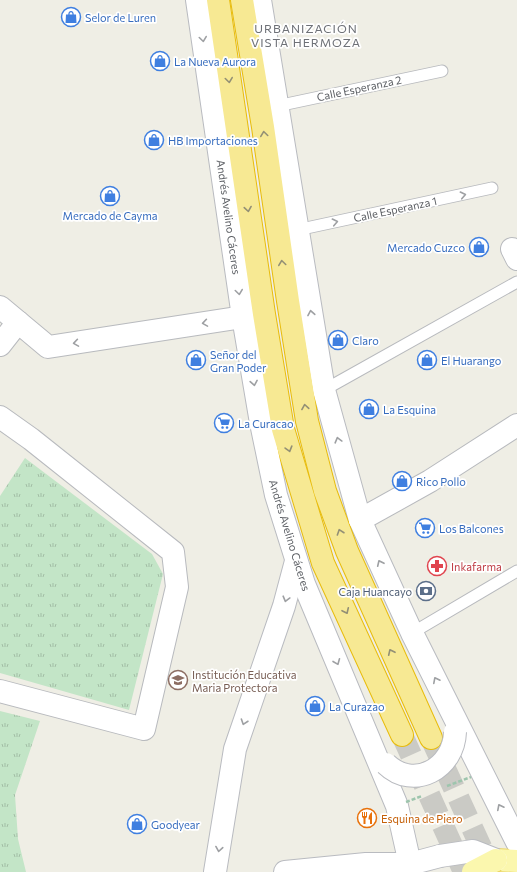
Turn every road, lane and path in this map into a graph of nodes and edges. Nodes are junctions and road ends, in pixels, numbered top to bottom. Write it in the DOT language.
graph roads {
  1 [pos="197,0"];
  2 [pos="218,0"];
  3 [pos="242,0"];
  4 [pos="260,0"];
  5 [pos="442,71"];
  6 [pos="277,106"];
  7 [pos="492,188"];
  8 [pos="297,230"];
  9 [pos="517,282"];
  10 [pos="0,307"];
  11 [pos="243,317"];
  12 [pos="18,322"];
  13 [pos="0,345"];
  14 [pos="324,390"];
  15 [pos="0,417"];
  16 [pos="517,425"];
  17 [pos="360,520"];
  18 [pos="296,561"];
  19 [pos="517,571"];
  20 [pos="412,633"];
  21 [pos="0,691"];
  22 [pos="454,723"];
  23 [pos="402,735"];
  24 [pos="431,738"];
  25 [pos="379,757"];
  26 [pos="511,856"];
  27 [pos="410,864"];
  28 [pos="215,872"];
  29 [pos="285,872"];
  30 [pos="473,872"];
  1 -- 11 [label="main road, Andrés Avelino Cáceres, one-way"];
  2 -- 23 [label="highway, Andrés Avelino Cáceres, one-way"];
  24 -- 3 [label="highway, one-way"];
  4 -- 6 [label="main road"];
  5 -- 6 [label="lane, Calle Esperanza 2"];
  6 -- 8 [label="main road"];
  8 -- 7 [label="lane, Calle Esperanza 1, one-way"];
  14 -- 8 [label="main road, one-way"];
  9 -- 14 [label="lane"];
  10 -- 12 [label="main road"];
  11 -- 12 [label="main road, one-way"];
  11 -- 18 [label="main road, Andrés Avelino Cáceres, one-way"];
  12 -- 13 [label="main road"];
  17 -- 14 [label="main road, one-way"];
  15 -- 21 [label="main road"];
  16 -- 17 [label="main road"];
  20 -- 17 [label="main road, one-way"];
  18 -- 25 [label="main road, Andrés Avelino Cáceres, one-way"];
  18 -- 28 [label="main road, one-way"];
  19 -- 20 [label="lane"];
  22 -- 20 [label="main road, one-way"];
  22 -- 25 [label="main road, bridge"];
  26 -- 22 [label="main road, one-way"];
  25 -- 27 [label="main road, Andrés Avelino Cáceres"];
  26 -- 27 [label="main road, bridge"];
  26 -- 30 [label="main road, bridge"];
  27 -- 29 [label="main road"];
}
